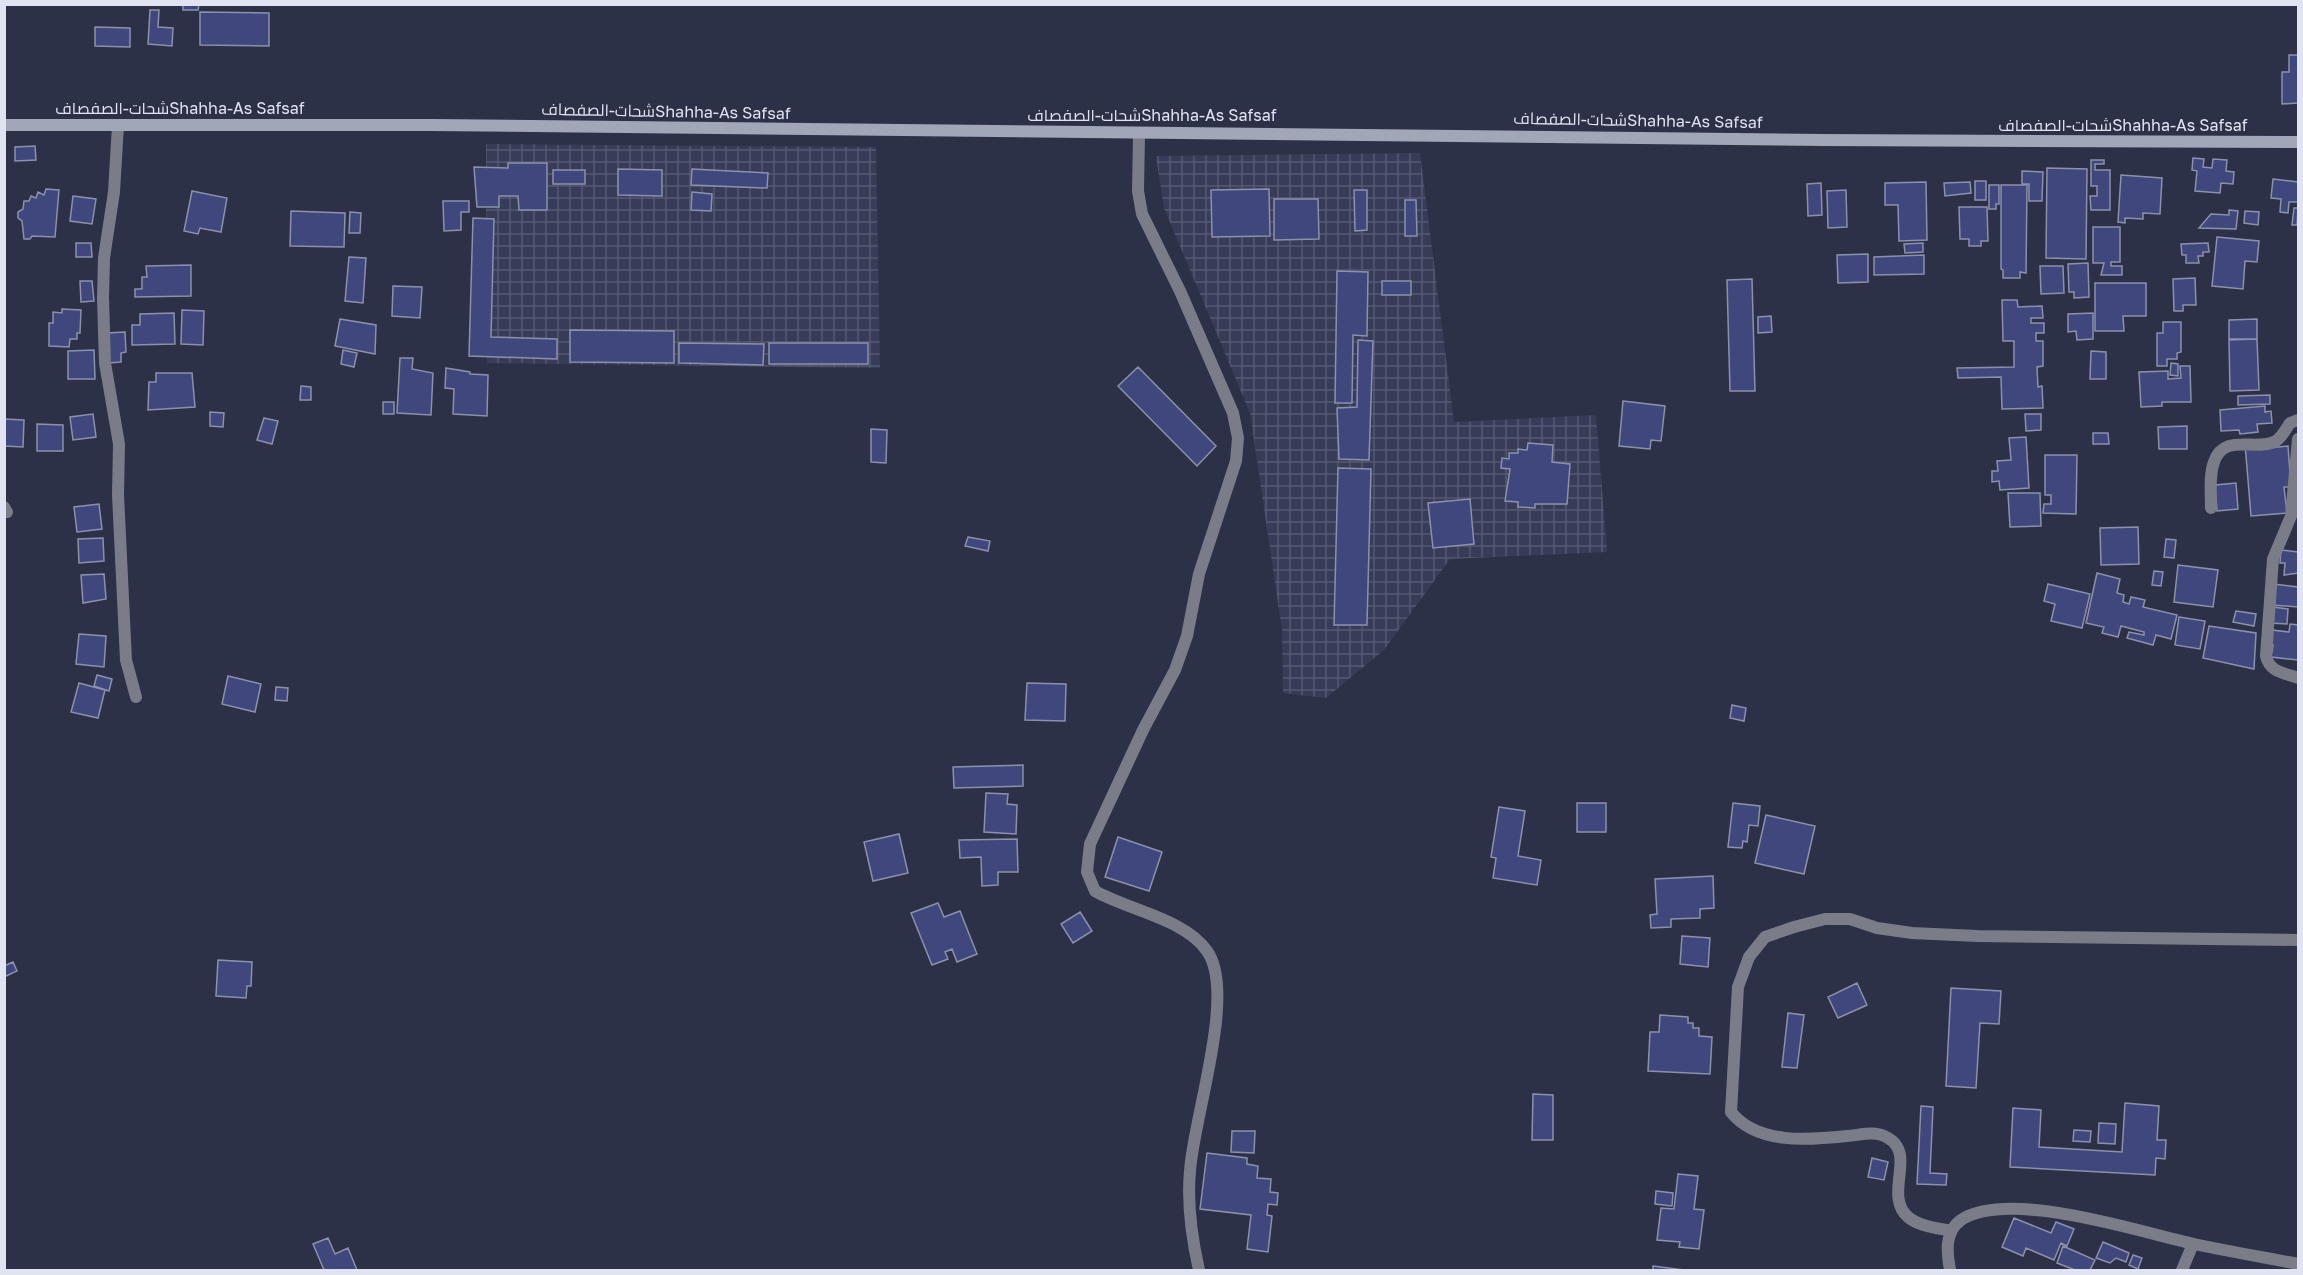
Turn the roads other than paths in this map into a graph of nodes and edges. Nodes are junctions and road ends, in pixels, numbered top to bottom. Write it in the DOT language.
graph roads {
  1 [pos="118,124"];
  2 [pos="4,125"];
  3 [pos="1139,134"];
  4 [pos="2298,142"];
  5 [pos="2298,420"];
  6 [pos="2298,439"];
  7 [pos="2211,508"];
  8 [pos="2298,678"];
  9 [pos="136,697"];
  10 [pos="2298,940"];
  11 [pos="1951,1231"];
  12 [pos="2193,1244"];
  13 [pos="2298,1264"];
  14 [pos="1199,1270"];
  15 [pos="1950,1270"];
  16 [pos="2182,1270"];
  1 -- 2 [label="main road, شحات-الصفصافShahha-As Safsaf"];
  1 -- 3 [label="main road, شحات-الصفصافShahha-As Safsaf"];
  1 -- 9 [label="street"];
  3 -- 4 [label="main road, شحات-الصفصافShahha-As Safsaf"];
  3 -- 14 [label="street"];
  5 -- 7 [label="street"];
  6 -- 8 [label="street"];
  10 -- 11 [label="street"];
  11 -- 12 [label="street"];
  11 -- 15 [label="street"];
  12 -- 13 [label="street"];
  12 -- 16 [label="street"];
}
